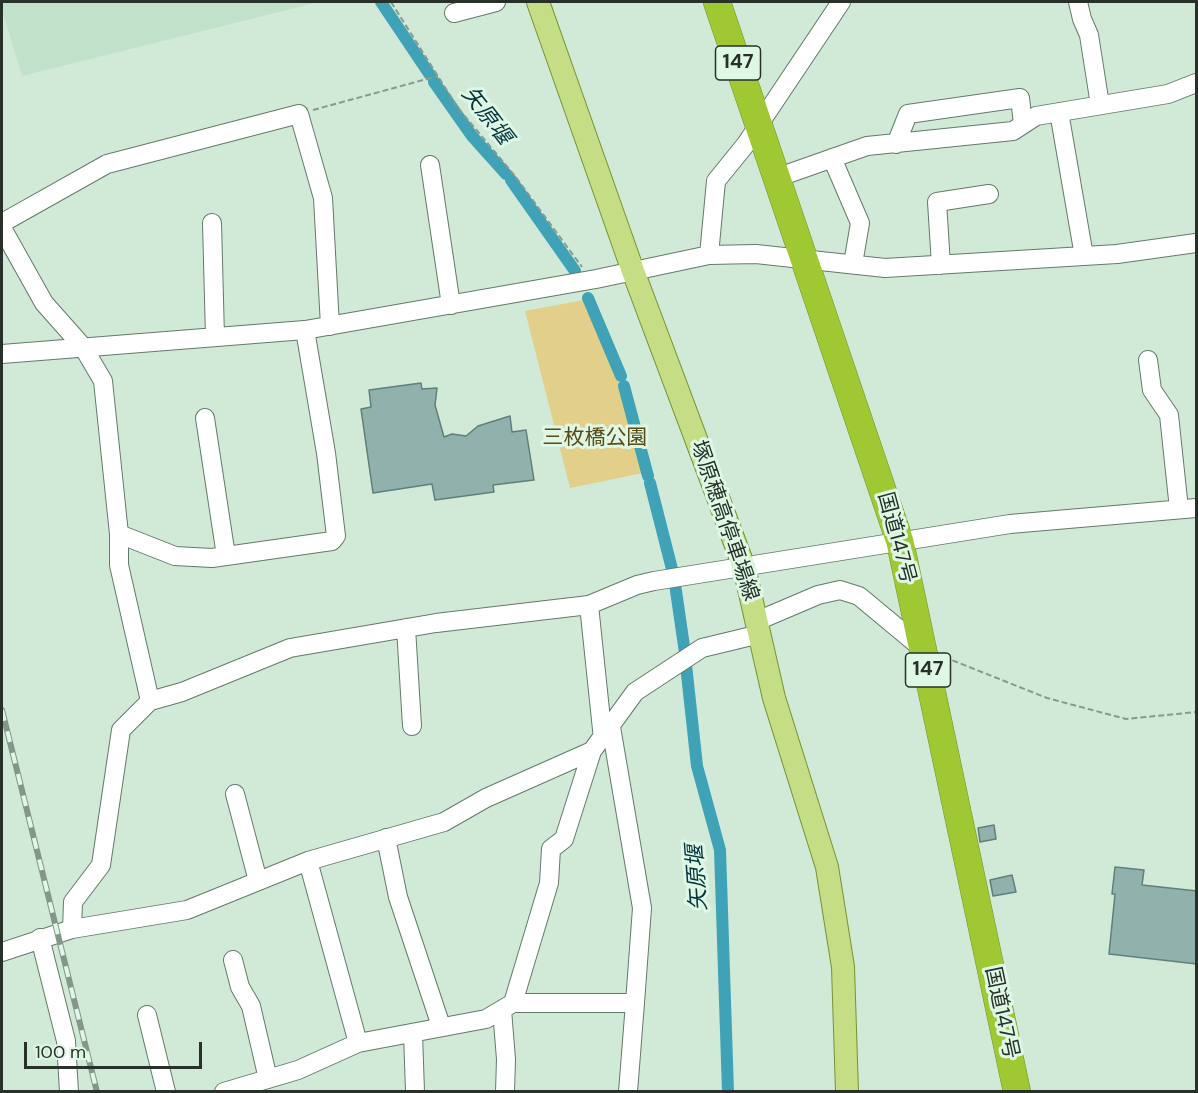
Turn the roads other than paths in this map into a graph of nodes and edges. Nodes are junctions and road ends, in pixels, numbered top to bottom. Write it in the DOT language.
graph roads {
  1 [pos="496,2"];
  2 [pos="717,2"];
  3 [pos="841,2"];
  4 [pos="1078,2"];
  5 [pos="544,3"];
  6 [pos="454,13"];
  7 [pos="1197,83"];
  8 [pos="1100,105"];
  9 [pos="1059,112"];
  10 [pos="758,124"];
  11 [pos="1023,124"];
  12 [pos="896,144"];
  13 [pos="832,158"];
  14 [pos="430,165"];
  15 [pos="776,178"];
  16 [pos="989,194"];
  17 [pos="2,223"];
  18 [pos="212,224"];
  19 [pos="2,228"];
  20 [pos="1197,243"];
  21 [pos="709,255"];
  22 [pos="1084,256"];
  23 [pos="804,258"];
  24 [pos="853,264"];
  25 [pos="941,265"];
  26 [pos="633,271"];
  27 [pos="452,304"];
  28 [pos="330,326"];
  29 [pos="305,330"];
  30 [pos="215,337"];
  31 [pos="83,347"];
  32 [pos="2,354"];
  33 [pos="1148,360"];
  34 [pos="206,418"];
  35 [pos="1188,508"];
  36 [pos="119,534"];
  37 [pos="900,542"];
  38 [pos="226,556"];
  39 [pos="744,567"];
  40 [pos="589,605"];
  41 [pos="406,628"];
  42 [pos="759,628"];
  43 [pos="924,650"];
  44 [pos="150,701"];
  45 [pos="412,726"];
  46 [pos="602,739"];
  47 [pos="235,794"];
  48 [pos="386,838"];
  49 [pos="308,861"];
  50 [pos="258,881"];
  51 [pos="72,928"];
  52 [pos="40,938"];
  53 [pos="2,952"];
  54 [pos="233,960"];
  55 [pos="635,1003"];
  56 [pos="508,1007"];
  57 [pos="147,1015"];
  58 [pos="441,1026"];
  59 [pos="413,1033"];
  60 [pos="358,1043"];
  61 [pos="268,1079"];
  62 [pos="69,1092"];
  63 [pos="166,1092"];
  64 [pos="224,1092"];
  65 [pos="415,1092"];
  66 [pos="505,1092"];
  67 [pos="628,1092"];
  68 [pos="847,1092"];
  69 [pos="1017,1092"];
  1 -- 6 [label="street"];
  2 -- 10 [label="highway, 国道147号 / 147"];
  3 -- 10 [label="street"];
  4 -- 8 [label="street"];
  5 -- 26 [label="main road, 塚原穂高停車場線"];
  7 -- 8 [label="street"];
  8 -- 9 [label="street"];
  9 -- 11 [label="street"];
  9 -- 22 [label="street"];
  10 -- 15 [label="highway, 国道147号 / 147"];
  10 -- 21 [label="street"];
  11 -- 12 [label="street"];
  11 -- 12 [label="street"];
  12 -- 13 [label="street"];
  13 -- 15 [label="street"];
  13 -- 24 [label="street"];
  14 -- 27 [label="street"];
  15 -- 23 [label="highway, 国道147号 / 147"];
  16 -- 25 [label="street"];
  17 -- 28 [label="street"];
  18 -- 30 [label="street"];
  19 -- 31 [label="street"];
  20 -- 22 [label="street"];
  21 -- 23 [label="street"];
  21 -- 26 [label="street"];
  22 -- 25 [label="street"];
  23 -- 24 [label="street"];
  23 -- 37 [label="highway, 国道147号 / 147"];
  24 -- 25 [label="street"];
  26 -- 27 [label="street"];
  26 -- 39 [label="main road, 塚原穂高停車場線"];
  27 -- 28 [label="street"];
  28 -- 29 [label="street"];
  29 -- 30 [label="street"];
  29 -- 38 [label="street"];
  30 -- 31 [label="street"];
  31 -- 32 [label="street"];
  31 -- 36 [label="street"];
  33 -- 35 [label="street"];
  34 -- 38 [label="street"];
  35 -- 37 [label="street"];
  36 -- 38 [label="street"];
  36 -- 44 [label="street"];
  37 -- 39 [label="street"];
  37 -- 43 [label="highway, 国道147号 / 147"];
  39 -- 40 [label="street"];
  39 -- 42 [label="main road, 塚原穂高停車場線"];
  40 -- 41 [label="street"];
  40 -- 46 [label="street"];
  41 -- 44 [label="street"];
  41 -- 45 [label="street"];
  42 -- 43 [label="street"];
  42 -- 46 [label="street"];
  42 -- 68 [label="main road, 塚原穂高停車場線"];
  43 -- 69 [label="highway, 国道147号 / 147"];
  44 -- 51 [label="street"];
  46 -- 48 [label="street"];
  46 -- 55 [label="street"];
  46 -- 56 [label="street"];
  47 -- 50 [label="street"];
  48 -- 49 [label="street"];
  48 -- 58 [label="street"];
  49 -- 50 [label="street"];
  49 -- 60 [label="street"];
  50 -- 51 [label="street"];
  51 -- 52 [label="street"];
  52 -- 53 [label="street"];
  52 -- 62 [label="street"];
  54 -- 61 [label="street"];
  55 -- 56 [label="street"];
  55 -- 67 [label="street"];
  56 -- 58 [label="street"];
  56 -- 66 [label="street"];
  57 -- 63 [label="street"];
  58 -- 59 [label="street"];
  59 -- 60 [label="street"];
  59 -- 65 [label="street"];
  60 -- 61 [label="street"];
  61 -- 64 [label="street"];
}
